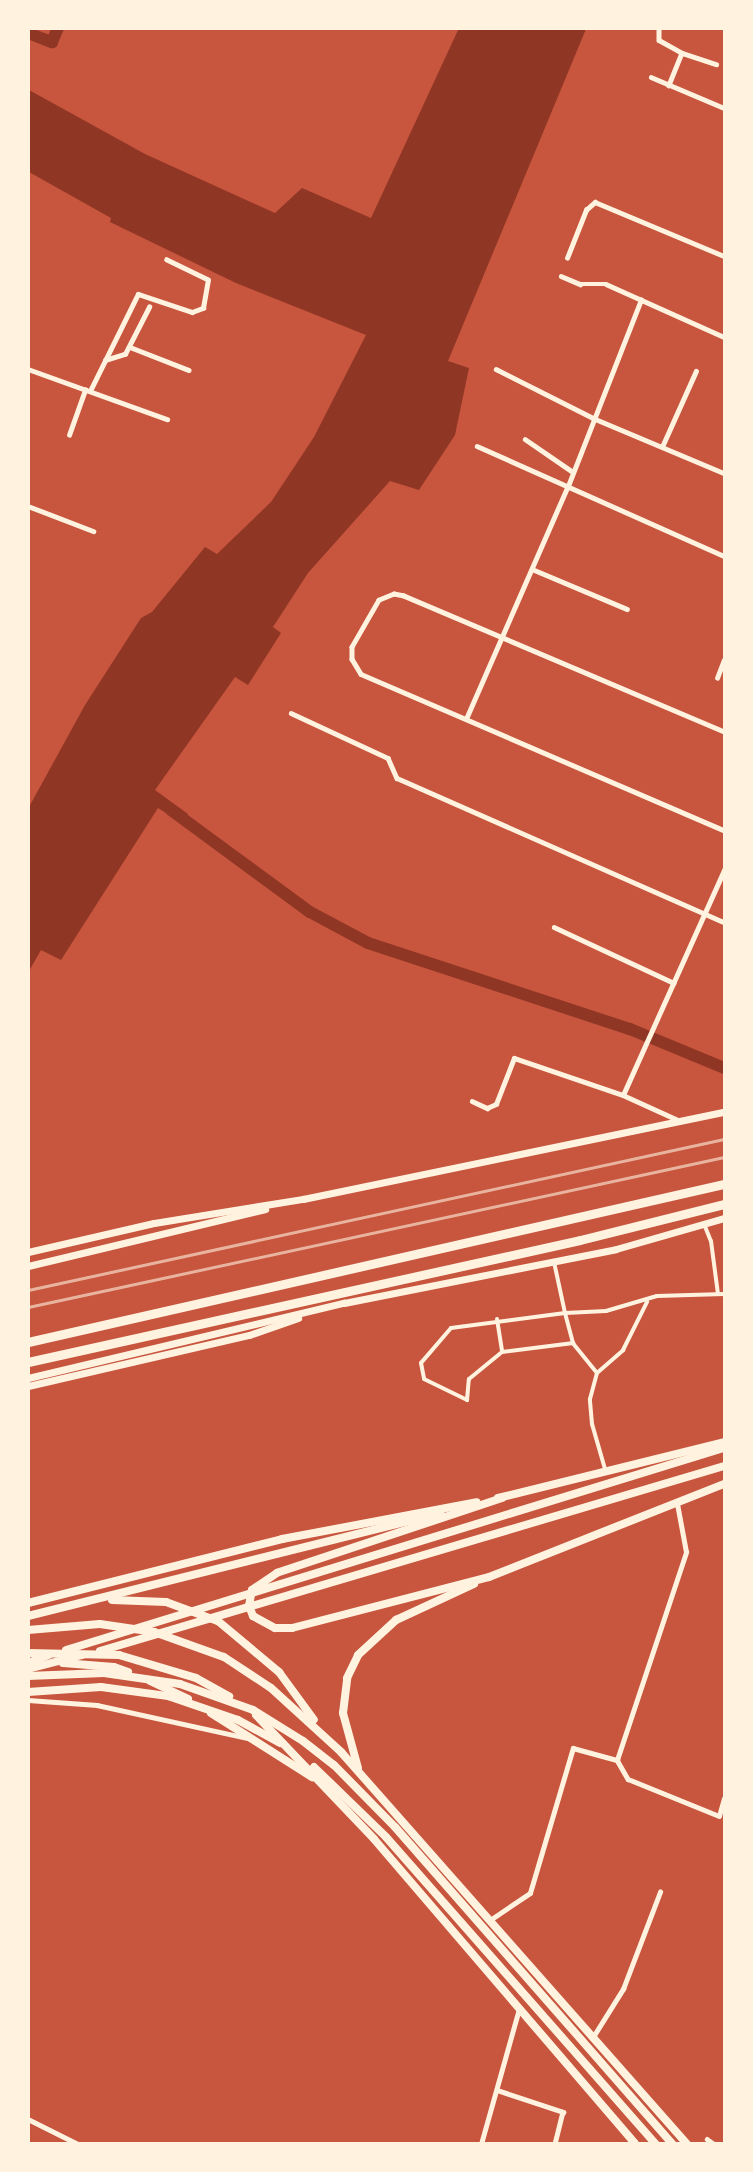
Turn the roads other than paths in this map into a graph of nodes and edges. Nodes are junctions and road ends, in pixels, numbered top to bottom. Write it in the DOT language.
graph roads {
  1 [pos="659,28"];
  2 [pos="682,53"];
  3 [pos="716,64"];
  4 [pos="651,77"];
  5 [pos="669,85"];
  6 [pos="724,108"];
  7 [pos="724,256"];
  8 [pos="567,258"];
  9 [pos="167,260"];
  10 [pos="561,276"];
  11 [pos="641,300"];
  12 [pos="148,307"];
  13 [pos="724,337"];
  14 [pos="130,347"];
  15 [pos="105,360"];
  16 [pos="28,369"];
  17 [pos="496,369"];
  18 [pos="189,370"];
  19 [pos="696,371"];
  20 [pos="88,390"];
  21 [pos="593,418"];
  22 [pos="167,419"];
  23 [pos="69,435"];
  24 [pos="525,439"];
  25 [pos="477,446"];
  26 [pos="662,447"];
  27 [pos="573,472"];
  28 [pos="724,473"];
  29 [pos="568,486"];
  30 [pos="28,506"];
  31 [pos="93,531"];
  32 [pos="724,556"];
  33 [pos="531,569"];
  34 [pos="627,609"];
  35 [pos="502,636"];
  36 [pos="724,660"];
  37 [pos="717,678"];
  38 [pos="291,713"];
  39 [pos="465,719"];
  40 [pos="724,732"];
  41 [pos="724,830"];
  42 [pos="724,870"];
  43 [pos="705,914"];
  44 [pos="724,922"];
  45 [pos="554,927"];
  46 [pos="674,983"];
  47 [pos="623,1095"];
  48 [pos="472,1101"];
  49 [pos="724,1112"];
  50 [pos="680,1121"];
  51 [pos="724,1184"];
  52 [pos="303,1199"];
  53 [pos="724,1204"];
  54 [pos="724,1218"];
  55 [pos="704,1224"];
  56 [pos="29,1252"];
  57 [pos="554,1262"];
  58 [pos="28,1266"];
  59 [pos="718,1294"];
  60 [pos="724,1294"];
  61 [pos="648,1301"];
  62 [pos="344,1303"];
  63 [pos="565,1313"];
  64 [pos="496,1319"];
  65 [pos="28,1342"];
  66 [pos="573,1343"];
  67 [pos="502,1352"];
  68 [pos="28,1362"];
  69 [pos="597,1373"];
  70 [pos="28,1378"];
  71 [pos="28,1386"];
  72 [pos="724,1442"];
  73 [pos="724,1448"];
  74 [pos="724,1467"];
  75 [pos="605,1469"];
  76 [pos="724,1484"];
  77 [pos="502,1498"];
  78 [pos="677,1504"];
  79 [pos="489,1577"];
  80 [pos="98,1601"];
  81 [pos="28,1603"];
  82 [pos="28,1616"];
  83 [pos="28,1630"];
  84 [pos="28,1653"];
  85 [pos="28,1664"];
  86 [pos="28,1669"];
  87 [pos="28,1676"];
  88 [pos="28,1692"];
  89 [pos="28,1700"];
  90 [pos="320,1729"];
  91 [pos="254,1740"];
  92 [pos="617,1760"];
  93 [pos="359,1772"];
  94 [pos="326,1786"];
  95 [pos="724,1799"];
  96 [pos="660,1892"];
  97 [pos="490,1920"];
  98 [pos="519,2009"];
  99 [pos="593,2037"];
  100 [pos="497,2090"];
  101 [pos="28,2119"];
  102 [pos="707,2139"];
  103 [pos="78,2144"];
  104 [pos="481,2144"];
  105 [pos="555,2144"];
  106 [pos="635,2144"];
  107 [pos="656,2144"];
  108 [pos="673,2144"];
  109 [pos="687,2144"];
  110 [pos="714,2144"];
  1 -- 2 [label="street"];
  2 -- 3 [label="street"];
  2 -- 5 [label="street"];
  4 -- 5 [label="street"];
  5 -- 6 [label="street"];
  7 -- 8 [label="street"];
  9 -- 15 [label="street"];
  10 -- 11 [label="street"];
  11 -- 13 [label="street"];
  11 -- 21 [label="street"];
  12 -- 14 [label="street"];
  14 -- 15 [label="street"];
  14 -- 18 [label="street"];
  15 -- 20 [label="street"];
  16 -- 20 [label="street"];
  17 -- 21 [label="street"];
  19 -- 26 [label="street"];
  20 -- 22 [label="street"];
  20 -- 23 [label="street"];
  21 -- 26 [label="street"];
  21 -- 27 [label="street"];
  24 -- 27 [label="street"];
  25 -- 29 [label="street"];
  26 -- 28 [label="street"];
  27 -- 29 [label="street"];
  29 -- 32 [label="street"];
  29 -- 33 [label="street"];
  30 -- 31 [label="street"];
  33 -- 34 [label="street"];
  33 -- 35 [label="street"];
  35 -- 39 [label="street"];
  35 -- 39 [label="street"];
  35 -- 40 [label="street"];
  36 -- 37 [label="street"];
  38 -- 43 [label="street"];
  39 -- 41 [label="street"];
  42 -- 43 [label="street"];
  43 -- 44 [label="street"];
  43 -- 46 [label="street"];
  45 -- 46 [label="street"];
  46 -- 47 [label="street"];
  47 -- 48 [label="street"];
  47 -- 50 [label="street"];
  49 -- 50 [label="main road"];
  50 -- 52 [label="main road"];
  51 -- 65 [label="highway"];
  52 -- 56 [label="main road"];
  52 -- 58 [label="main road"];
  53 -- 68 [label="highway"];
  54 -- 55 [label="main road"];
  55 -- 57 [label="main road"];
  55 -- 59 [label="street"];
  57 -- 62 [label="main road"];
  57 -- 63 [label="street"];
  59 -- 60 [label="street"];
  59 -- 61 [label="street"];
  61 -- 63 [label="street"];
  61 -- 69 [label="street"];
  62 -- 70 [label="main road"];
  62 -- 71 [label="main road"];
  63 -- 64 [label="street"];
  63 -- 66 [label="street"];
  64 -- 67 [label="street"];
  64 -- 67 [label="street"];
  66 -- 67 [label="street"];
  66 -- 69 [label="street"];
  69 -- 75 [label="street"];
  72 -- 75 [label="main road"];
  73 -- 85 [label="main road"];
  74 -- 86 [label="main road"];
  75 -- 77 [label="main road"];
  76 -- 78 [label="main road"];
  77 -- 79 [label="main road"];
  77 -- 80 [label="main road"];
  77 -- 81 [label="main road"];
  78 -- 79 [label="main road"];
  78 -- 92 [label="street"];
  79 -- 93 [label="main road"];
  80 -- 82 [label="main road"];
  80 -- 90 [label="main road"];
  83 -- 90 [label="main road"];
  84 -- 94 [label="main road"];
  85 -- 91 [label="main road"];
  87 -- 108 [label="main road"];
  88 -- 107 [label="main road"];
  89 -- 91 [label="street"];
  90 -- 93 [label="main road"];
  91 -- 94 [label="main road"];
  92 -- 95 [label="street"];
  92 -- 97 [label="street"];
  93 -- 97 [label="main road"];
  94 -- 98 [label="main road"];
  96 -- 99 [label="street"];
  97 -- 99 [label="main road"];
  98 -- 100 [label="street"];
  98 -- 106 [label="main road"];
  99 -- 109 [label="main road"];
  100 -- 104 [label="street"];
  100 -- 105 [label="street"];
  101 -- 103 [label="street"];
  102 -- 110 [label="street"];
}
